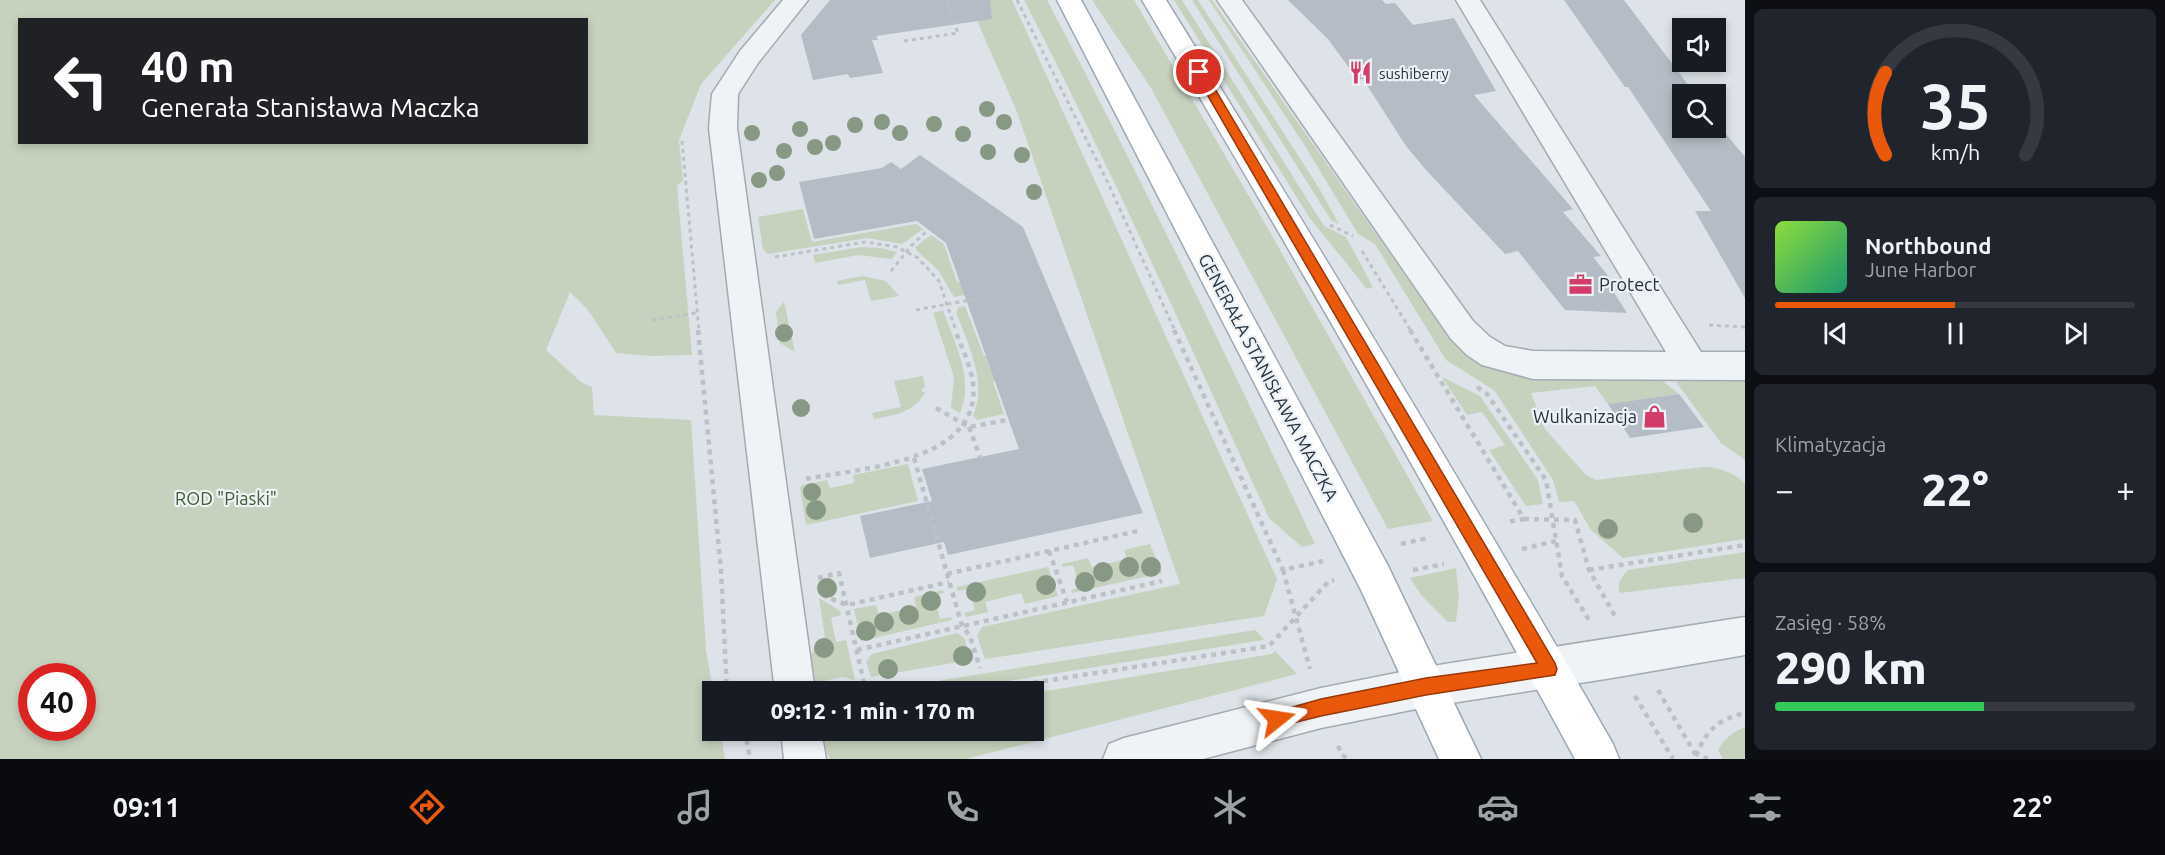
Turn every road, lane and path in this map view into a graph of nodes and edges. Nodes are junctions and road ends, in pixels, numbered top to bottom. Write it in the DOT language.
graph roads {
  1 [pos="796,0"];
  2 [pos="946,0"];
  3 [pos="1017,0"];
  4 [pos="1069,0"];
  5 [pos="1154,0"];
  6 [pos="1229,0"];
  7 [pos="1468,0"];
  8 [pos="904,41"];
  9 [pos="682,141"];
  10 [pos="1346,226"];
  11 [pos="928,230"];
  12 [pos="908,252"];
  13 [pos="766,258"];
  14 [pos="891,271"];
  15 [pos="975,299"];
  16 [pos="946,304"];
  17 [pos="916,310"];
  18 [pos="696,313"];
  19 [pos="652,320"];
  20 [pos="1692,366"];
  21 [pos="1745,366"];
  22 [pos="936,408"];
  23 [pos="1018,418"];
  24 [pos="964,424"];
  25 [pos="969,427"];
  26 [pos="980,457"];
  27 [pos="914,458"];
  28 [pos="796,481"];
  29 [pos="1468,529"];
  30 [pos="1142,530"];
  31 [pos="1556,541"];
  32 [pos="1745,545"];
  33 [pos="1049,551"];
  34 [pos="1362,553"];
  35 [pos="1589,570"];
  36 [pos="947,574"];
  37 [pos="809,580"];
  38 [pos="1162,581"];
  39 [pos="1329,581"];
  40 [pos="949,582"];
  41 [pos="815,587"];
  42 [pos="1571,591"];
  43 [pos="1067,602"];
  44 [pos="847,605"];
  45 [pos="962,626"];
  46 [pos="1745,636"];
  47 [pos="857,650"];
  48 [pos="980,668"];
  49 [pos="1549,669"];
  50 [pos="726,681"];
  51 [pos="794,681"];
  52 [pos="864,681"];
  53 [pos="1044,681"];
  54 [pos="1426,687"];
  55 [pos="1745,713"];
  56 [pos="747,741"];
  57 [pos="803,741"];
  58 [pos="750,759"];
  59 [pos="805,759"];
  60 [pos="1124,759"];
  61 [pos="1460,759"];
  62 [pos="1598,759"];
  63 [pos="1708,759"];
  1 -- 51 [label="street"];
  2 -- 8 [label="path"];
  3 -- 34 [label="path"];
  4 -- 34 [label="main road, GENERAŁA STANISŁAWA MACZKA"];
  5 -- 29 [label="main road"];
  6 -- 20 [label="street"];
  7 -- 20 [label="street"];
  9 -- 18 [label="path"];
  10 -- 29 [label="path"];
  11 -- 12 [label="path"];
  12 -- 13 [label="path"];
  12 -- 14 [label="path"];
  12 -- 16 [label="path"];
  15 -- 16 [label="path"];
  16 -- 17 [label="path"];
  16 -- 24 [label="path"];
  18 -- 19 [label="path"];
  18 -- 50 [label="path"];
  20 -- 21 [label="street"];
  22 -- 24 [label="path"];
  23 -- 25 [label="path"];
  24 -- 25 [label="path"];
  24 -- 27 [label="path"];
  25 -- 26 [label="path"];
  27 -- 28 [label="path"];
  27 -- 36 [label="path"];
  29 -- 34 [label="path"];
  29 -- 49 [label="main road"];
  30 -- 33 [label="path"];
  31 -- 42 [label="path"];
  32 -- 35 [label="path"];
  33 -- 36 [label="path"];
  33 -- 43 [label="path"];
  34 -- 54 [label="main road, GENERAŁA STANISŁAWA MACZKA"];
  36 -- 40 [label="path"];
  37 -- 44 [label="path"];
  38 -- 43 [label="path"];
  39 -- 53 [label="path"];
  40 -- 44 [label="path"];
  40 -- 45 [label="path"];
  41 -- 44 [label="path"];
  43 -- 45 [label="path"];
  44 -- 47 [label="path"];
  45 -- 47 [label="path"];
  45 -- 48 [label="path"];
  46 -- 49 [label="street"];
  47 -- 52 [label="path"];
  49 -- 54 [label="street"];
  49 -- 62 [label="main road"];
  54 -- 60 [label="street"];
  54 -- 61 [label="main road, GENERAŁA STANISŁAWA MACZKA"];
  55 -- 63 [label="path"];
  56 -- 58 [label="path"];
  57 -- 59 [label="street"];
}
